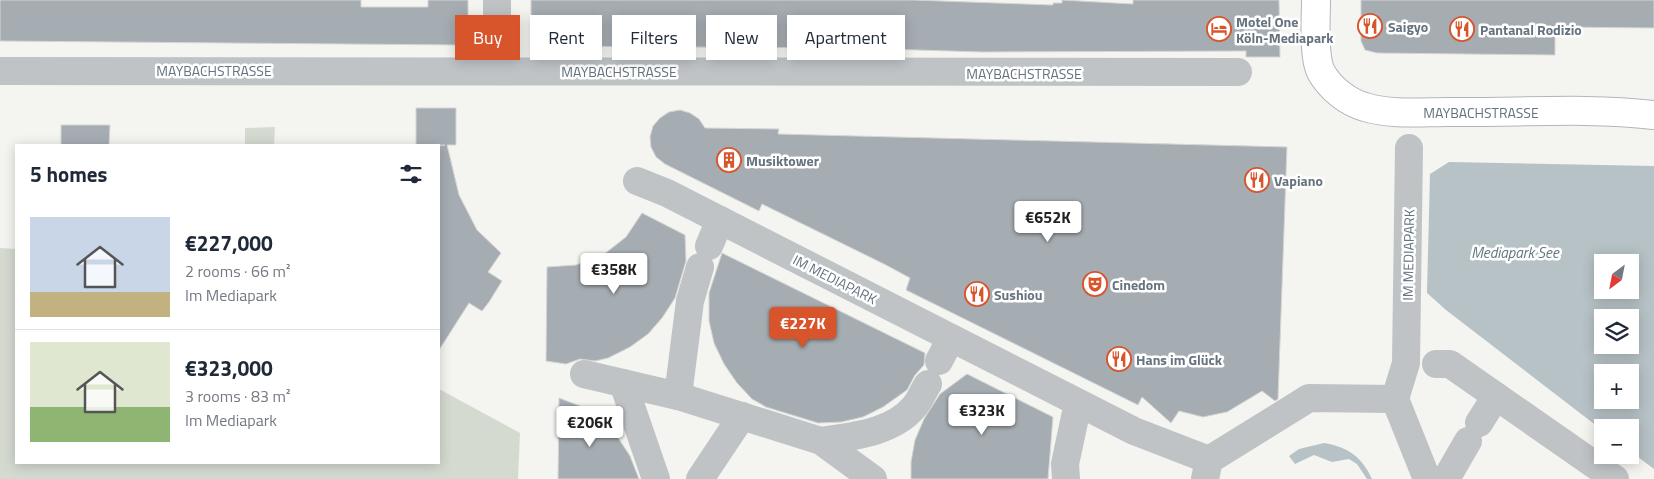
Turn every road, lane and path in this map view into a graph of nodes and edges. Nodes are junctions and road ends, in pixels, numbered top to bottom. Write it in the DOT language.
graph roads {
  1 [pos="497,0"];
  2 [pos="1316,0"];
  3 [pos="0,71"];
  4 [pos="497,71"];
  5 [pos="1238,72"];
  6 [pos="1654,104"];
  7 [pos="1615,111"];
  8 [pos="1654,115"];
  9 [pos="1409,148"];
  10 [pos="638,181"];
  11 [pos="720,220"];
  12 [pos="939,361"];
  13 [pos="1423,364"];
  14 [pos="584,374"];
  15 [pos="623,383"];
  16 [pos="678,396"];
  17 [pos="1496,396"];
  18 [pos="1395,399"];
  19 [pos="1078,403"];
  20 [pos="742,416"];
  21 [pos="821,441"];
  22 [pos="1207,470"];
  23 [pos="1612,478"];
  24 [pos="656,479"];
  25 [pos="700,479"];
  26 [pos="873,479"];
  27 [pos="1066,479"];
  28 [pos="1427,479"];
  29 [pos="1446,479"];
  1 -- 4 [label="street"];
  2 -- 7 [label="main road, MAYBACHSTRASSE"];
  3 -- 4 [label="street, MAYBACHSTRASSE"];
  4 -- 5 [label="street, MAYBACHSTRASSE"];
  6 -- 7 [label="main road, MAYBACHSTRASSE"];
  7 -- 8 [label="main road, MAYBACHSTRASSE"];
  9 -- 13 [label="street, IM MEDIAPARK"];
  10 -- 11 [label="street, IM MEDIAPARK"];
  11 -- 12 [label="street, IM MEDIAPARK"];
  11 -- 16 [label="street"];
  12 -- 19 [label="street, IM MEDIAPARK"];
  12 -- 21 [label="street"];
  13 -- 17 [label="street"];
  13 -- 18 [label="street, IM MEDIAPARK"];
  14 -- 15 [label="street"];
  15 -- 16 [label="street"];
  15 -- 24 [label="street"];
  16 -- 20 [label="street"];
  17 -- 23 [label="street"];
  17 -- 29 [label="street"];
  18 -- 22 [label="street, IM MEDIAPARK"];
  18 -- 28 [label="street"];
  19 -- 22 [label="street, IM MEDIAPARK"];
  19 -- 27 [label="street"];
  20 -- 21 [label="street"];
  20 -- 25 [label="street"];
  21 -- 26 [label="street"];
}
